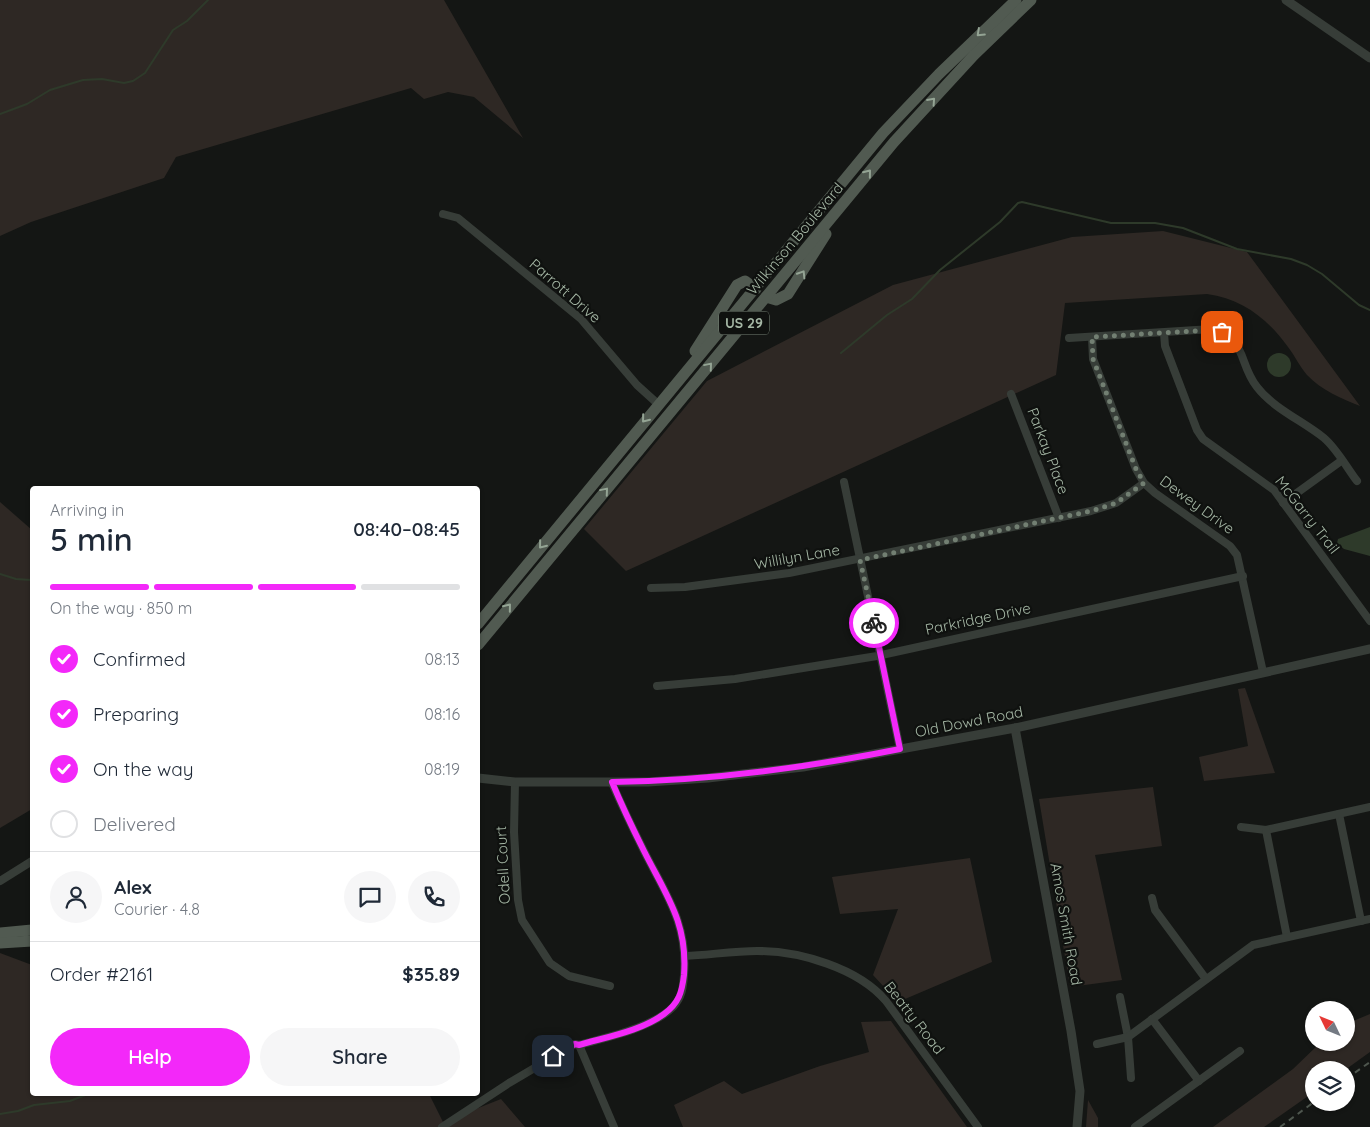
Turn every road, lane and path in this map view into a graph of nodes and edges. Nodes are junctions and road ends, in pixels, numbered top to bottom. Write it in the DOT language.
graph roads {
  1 [pos="1016,0"];
  2 [pos="1031,0"];
  3 [pos="1286,0"];
  4 [pos="1370,58"];
  5 [pos="939,74"];
  6 [pos="948,82"];
  7 [pos="443,214"];
  8 [pos="756,289"];
  9 [pos="766,297"];
  10 [pos="1164,333"];
  11 [pos="1092,337"];
  12 [pos="1069,338"];
  13 [pos="666,392"];
  14 [pos="1011,394"];
  15 [pos="658,404"];
  16 [pos="1341,461"];
  17 [pos="1357,481"];
  18 [pos="844,482"];
  19 [pos="1144,483"];
  20 [pos="1283,502"];
  21 [pos="1059,518"];
  22 [pos="860,560"];
  23 [pos="1243,576"];
  24 [pos="651,588"];
  25 [pos="1370,621"];
  26 [pos="480,622"];
  27 [pos="480,643"];
  28 [pos="1370,649"];
  29 [pos="881,655"];
  30 [pos="1263,672"];
  31 [pos="657,686"];
  32 [pos="1015,728"];
  33 [pos="900,749"];
  34 [pos="480,778"];
  35 [pos="515,782"];
  36 [pos="612,782"];
  37 [pos="1370,808"];
  38 [pos="1339,814"];
  39 [pos="1241,827"];
  40 [pos="1266,830"];
  41 [pos="30,862"];
  42 [pos="0,881"];
  43 [pos="1152,898"];
  44 [pos="1370,919"];
  45 [pos="1361,921"];
  46 [pos="30,930"];
  47 [pos="0,933"];
  48 [pos="1287,937"];
  49 [pos="30,941"];
  50 [pos="0,943"];
  51 [pos="685,956"];
  52 [pos="1206,979"];
  53 [pos="610,986"];
  54 [pos="1120,997"];
  55 [pos="1152,1019"];
  56 [pos="1128,1037"];
  57 [pos="1097,1044"];
  58 [pos="579,1045"];
  59 [pos="1240,1050"];
  60 [pos="1131,1078"];
  61 [pos="1199,1081"];
  62 [pos="442,1127"];
  63 [pos="614,1127"];
  64 [pos="978,1127"];
  65 [pos="1077,1127"];
  66 [pos="1135,1127"];
  1 -- 5 [label="main road, Wilkinson Boulevard / US 29, one-way"];
  2 -- 6 [label="main road, Wilkinson Boulevard"];
  3 -- 4 [label="street"];
  5 -- 6 [label="street"];
  5 -- 8 [label="main road, Wilkinson Boulevard / US 29"];
  9 -- 6 [label="main road, Wilkinson Boulevard, one-way"];
  7 -- 15 [label="street, Parrott Drive"];
  8 -- 9 [label="street"];
  8 -- 13 [label="main road, Wilkinson Boulevard / US 29"];
  8 -- 13 [label="main road"];
  27 -- 9 [label="main road, Wilkinson Boulevard / US 29, one-way"];
  10 -- 11 [label="street"];
  10 -- 16 [label="street"];
  10 -- 20 [label="street, McGarry Trail"];
  11 -- 12 [label="street"];
  11 -- 19 [label="street, Dewey Drive"];
  13 -- 15 [label="main road, Wilkinson Boulevard / US 29"];
  14 -- 21 [label="street, Parkay Place"];
  15 -- 26 [label="main road, Wilkinson Boulevard / US 29, one-way"];
  16 -- 17 [label="street"];
  16 -- 20 [label="street"];
  18 -- 22 [label="street"];
  19 -- 21 [label="street, Willilyn Lane"];
  19 -- 23 [label="street, Dewey Drive"];
  20 -- 25 [label="street, McGarry Trail"];
  21 -- 22 [label="street, Willilyn Lane"];
  22 -- 24 [label="street, Willilyn Lane"];
  22 -- 29 [label="street"];
  23 -- 29 [label="street, Parkridge Drive"];
  23 -- 30 [label="street, Dewey Drive"];
  28 -- 30 [label="street, Old Dowd Road"];
  29 -- 31 [label="street, Parkridge Drive"];
  29 -- 33 [label="street"];
  30 -- 32 [label="street, Old Dowd Road"];
  32 -- 33 [label="street, Old Dowd Road"];
  32 -- 65 [label="street, Amos Smith Road"];
  33 -- 36 [label="street, Old Dowd Road"];
  34 -- 35 [label="street, Old Dowd Road"];
  35 -- 36 [label="street, Old Dowd Road"];
  35 -- 53 [label="street, Odell Court"];
  36 -- 51 [label="street"];
  37 -- 38 [label="street"];
  38 -- 40 [label="street"];
  38 -- 45 [label="street"];
  39 -- 40 [label="street"];
  40 -- 48 [label="street"];
  41 -- 42 [label="street"];
  43 -- 52 [label="street"];
  44 -- 45 [label="street"];
  45 -- 48 [label="street"];
  46 -- 47 [label="main road"];
  48 -- 52 [label="street"];
  49 -- 50 [label="main road"];
  51 -- 58 [label="street"];
  51 -- 64 [label="street, Beatty Road"];
  52 -- 55 [label="street"];
  54 -- 56 [label="street"];
  55 -- 56 [label="street"];
  55 -- 61 [label="street"];
  56 -- 57 [label="street"];
  56 -- 60 [label="street"];
  58 -- 62 [label="street"];
  58 -- 63 [label="street"];
  59 -- 61 [label="street"];
  61 -- 66 [label="street"];
}
